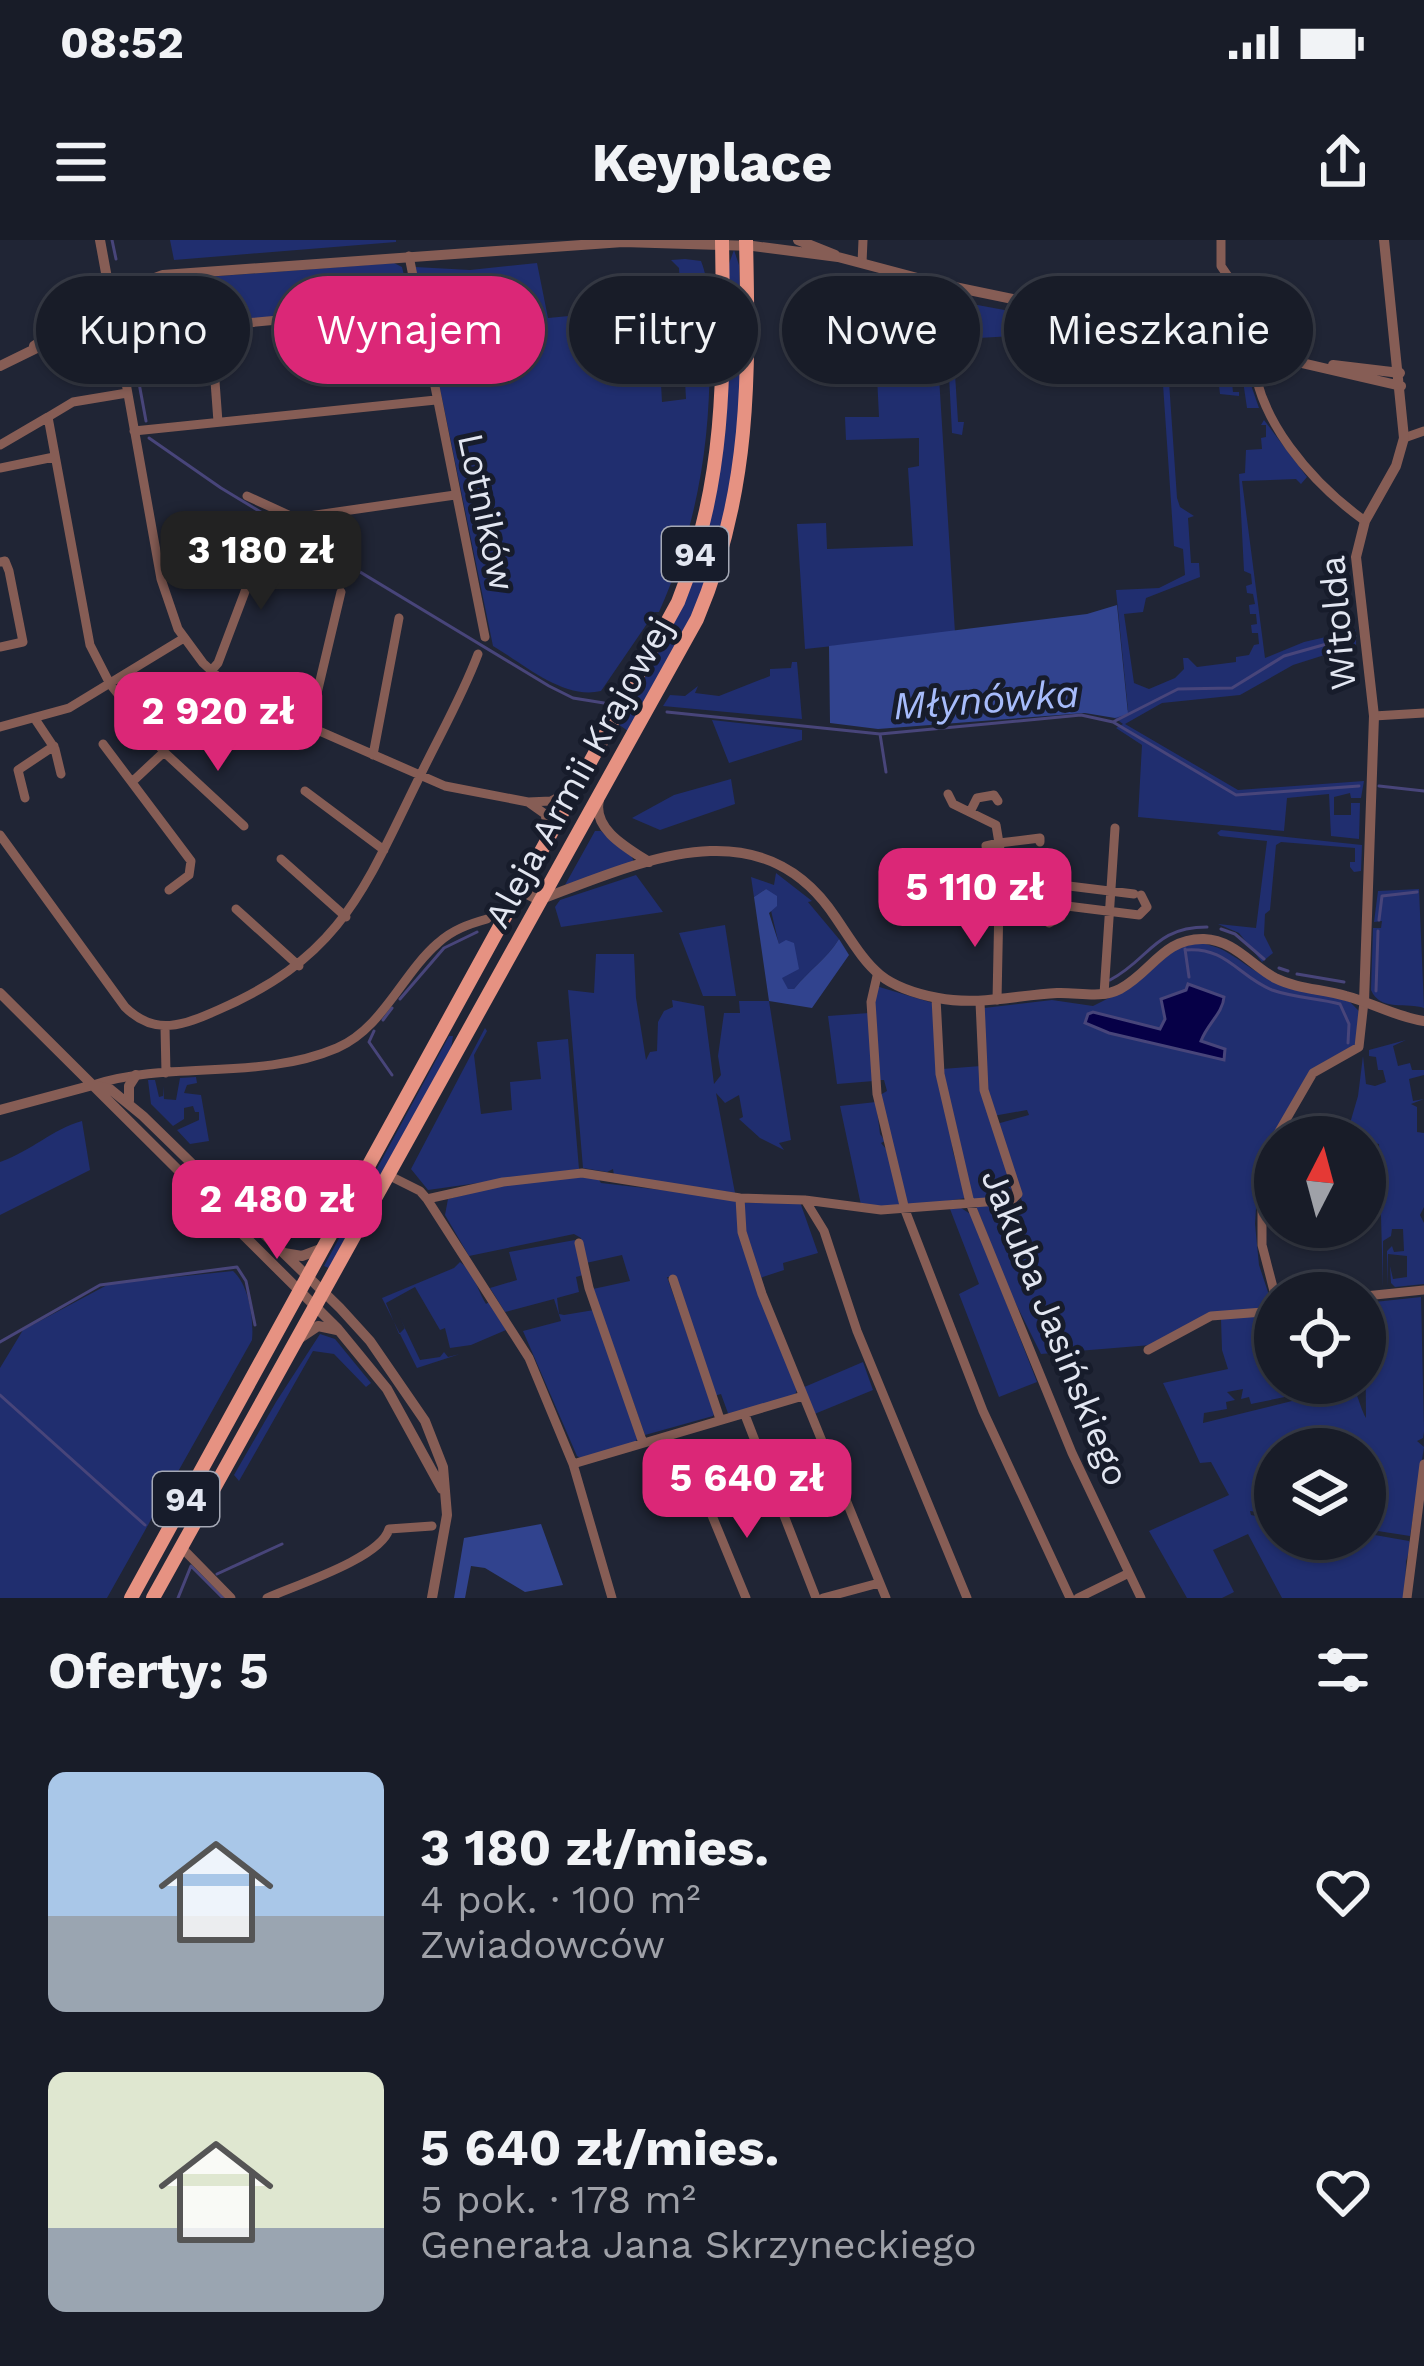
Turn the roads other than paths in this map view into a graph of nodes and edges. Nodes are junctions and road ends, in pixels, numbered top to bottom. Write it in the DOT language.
graph roads {
  1 [pos="100,240"];
  2 [pos="798,240"];
  3 [pos="863,240"];
  4 [pos="1221,240"];
  5 [pos="1384,240"];
  6 [pos="626,241"];
  7 [pos="562,243"];
  8 [pos="722,243"];
  9 [pos="746,243"];
  10 [pos="504,245"];
  11 [pos="782,249"];
  12 [pos="409,256"];
  13 [pos="838,256"];
  14 [pos="862,263"];
  15 [pos="197,272"];
  16 [pos="107,276"];
  17 [pos="160,276"];
  18 [pos="188,276"];
  19 [pos="412,276"];
  20 [pos="747,276"];
  21 [pos="748,276"];
  22 [pos="1228,276"];
  23 [pos="1004,298"];
  24 [pos="34,346"];
  25 [pos="1313,364"];
  26 [pos="0,366"];
  27 [pos="1400,380"];
  28 [pos="125,384"];
  29 [pos="215,384"];
  30 [pos="433,384"];
  31 [pos="746,384"];
  32 [pos="1258,384"];
  33 [pos="127,393"];
  34 [pos="436,400"];
  35 [pos="48,417"];
  36 [pos="218,422"];
  37 [pos="137,430"];
  38 [pos="1424,430"];
  39 [pos="1404,438"];
  40 [pos="0,446"];
  41 [pos="54,457"];
  42 [pos="0,468"];
  43 [pos="455,495"];
  44 [pos="247,496"];
  45 [pos="1365,521"];
  46 [pos="269,528"];
  47 [pos="0,562"];
  48 [pos="340,592"];
  49 [pos="399,618"];
  50 [pos="485,637"];
  51 [pos="184,638"];
  52 [pos="0,647"];
  53 [pos="478,654"];
  54 [pos="211,671"];
  55 [pos="110,684"];
  56 [pos="1424,713"];
  57 [pos="1374,716"];
  58 [pos="35,719"];
  59 [pos="0,727"];
  60 [pos="309,727"];
  61 [pos="608,733"];
  62 [pos="104,744"];
  63 [pos="629,745"];
  64 [pos="54,746"];
  65 [pos="164,752"];
  66 [pos="374,755"];
  67 [pos="61,774"];
  68 [pos="420,776"];
  69 [pos="132,782"];
  70 [pos="578,786"];
  71 [pos="305,790"];
  72 [pos="948,794"];
  73 [pos="25,798"];
  74 [pos="598,800"];
  75 [pos="998,801"];
  76 [pos="528,802"];
  77 [pos="970,812"];
  78 [pos="244,826"];
  79 [pos="1115,828"];
  80 [pos="0,835"];
  81 [pos="548,842"];
  82 [pos="1040,842"];
  83 [pos="999,843"];
  84 [pos="384,850"];
  85 [pos="281,859"];
  86 [pos="649,862"];
  87 [pos="992,876"];
  88 [pos="1004,878"];
  89 [pos="528,879"];
  90 [pos="170,890"];
  91 [pos="1108,891"];
  92 [pos="543,899"];
  93 [pos="995,900"];
  94 [pos="1041,903"];
  95 [pos="1063,906"];
  96 [pos="236,909"];
  97 [pos="1106,911"];
  98 [pos="346,917"];
  99 [pos="487,919"];
  100 [pos="299,966"];
  101 [pos="877,976"];
  102 [pos="0,993"];
  103 [pos="1103,994"];
  104 [pos="935,998"];
  105 [pos="997,1000"];
  106 [pos="980,1002"];
  107 [pos="1364,1002"];
  108 [pos="1424,1021"];
  109 [pos="448,1024"];
  110 [pos="165,1028"];
  111 [pos="467,1035"];
  112 [pos="166,1073"];
  113 [pos="136,1075"];
  114 [pos="92,1085"];
  115 [pos="130,1104"];
  116 [pos="0,1110"];
  117 [pos="388,1175"];
  118 [pos="740,1198"];
  119 [pos="427,1199"];
  120 [pos="805,1200"];
  121 [pos="970,1203"];
  122 [pos="904,1210"];
  123 [pos="263,1234"];
  124 [pos="252,1243"];
  125 [pos="579,1243"];
  126 [pos="326,1246"];
  127 [pos="276,1248"];
  128 [pos="1269,1272"];
  129 [pos="673,1279"];
  130 [pos="304,1285"];
  131 [pos="1424,1291"];
  132 [pos="1386,1294"];
  133 [pos="319,1298"];
  134 [pos="1254,1313"];
  135 [pos="341,1332"];
  136 [pos="293,1344"];
  137 [pos="1148,1350"];
  138 [pos="803,1396"];
  139 [pos="745,1415"];
  140 [pos="721,1419"];
  141 [pos="643,1443"];
  142 [pos="573,1464"];
  143 [pos="1424,1464"];
  144 [pos="205,1465"];
  145 [pos="222,1473"];
  146 [pos="446,1498"];
  147 [pos="706,1501"];
  148 [pos="432,1526"];
  149 [pos="181,1547"];
  150 [pos="1130,1573"];
  151 [pos="879,1583"];
  152 [pos="1069,1597"];
  153 [pos="131,1598"];
  154 [pos="153,1598"];
  155 [pos="231,1598"];
  156 [pos="267,1598"];
  157 [pos="433,1598"];
  158 [pos="612,1598"];
  159 [pos="746,1598"];
  160 [pos="820,1598"];
  161 [pos="886,1598"];
  162 [pos="967,1598"];
  163 [pos="1141,1598"];
  164 [pos="1407,1598"];
  1 -- 16 [label="street"];
  2 -- 13 [label="street"];
  3 -- 14 [label="street"];
  4 -- 22 [label="street, Witolda"];
  5 -- 27 [label="street"];
  6 -- 7 [label="street"];
  6 -- 8 [label="street"];
  7 -- 10 [label="street"];
  8 -- 9 [label="street"];
  8 -- 61 [label="main road, Aleja Armii Krajowej / 94"];
  9 -- 11 [label="street"];
  9 -- 20 [label="main road, Aleja Armii Krajowej / 94"];
  10 -- 12 [label="street"];
  11 -- 13 [label="street"];
  11 -- 21 [label="street"];
  12 -- 15 [label="street"];
  12 -- 19 [label="street, Lotników"];
  13 -- 14 [label="street"];
  14 -- 23 [label="street"];
  15 -- 17 [label="street"];
  15 -- 18 [label="street"];
  24 -- 26 [label="street"];
  25 -- 27 [label="street"];
  27 -- 39 [label="street"];
  28 -- 33 [label="street"];
  29 -- 36 [label="street"];
  30 -- 34 [label="street, Lotników"];
  31 -- 63 [label="main road, Aleja Armii Krajowej / 94"];
  32 -- 45 [label="street, Witolda"];
  33 -- 35 [label="street"];
  33 -- 37 [label="street"];
  34 -- 36 [label="street"];
  34 -- 43 [label="street, Lotników"];
  35 -- 40 [label="street"];
  35 -- 41 [label="street"];
  36 -- 37 [label="street"];
  37 -- 51 [label="street"];
  38 -- 39 [label="street"];
  39 -- 45 [label="street"];
  41 -- 42 [label="street"];
  41 -- 55 [label="street"];
  43 -- 44 [label="street"];
  43 -- 50 [label="street, Lotników"];
  45 -- 57 [label="street, Witolda"];
  46 -- 54 [label="street"];
  47 -- 52 [label="street"];
  48 -- 60 [label="street"];
  49 -- 66 [label="street"];
  51 -- 54 [label="street"];
  51 -- 55 [label="street"];
  53 -- 68 [label="street"];
  54 -- 60 [label="street"];
  55 -- 58 [label="street"];
  55 -- 65 [label="street"];
  56 -- 57 [label="street, Witolda"];
  57 -- 107 [label="street, Witolda"];
  58 -- 59 [label="street"];
  58 -- 64 [label="street"];
  60 -- 66 [label="street"];
  61 -- 63 [label="main road"];
  61 -- 70 [label="main road, Aleja Armii Krajowej / 94"];
  62 -- 69 [label="street"];
  63 -- 74 [label="main road, Aleja Armii Krajowej / 94"];
  64 -- 67 [label="street"];
  64 -- 73 [label="street"];
  65 -- 69 [label="street"];
  65 -- 78 [label="street"];
  66 -- 68 [label="street"];
  68 -- 76 [label="street"];
  68 -- 84 [label="street"];
  69 -- 90 [label="street"];
  70 -- 76 [label="street"];
  70 -- 81 [label="main road, Aleja Armii Krajowej / 94"];
  71 -- 84 [label="street"];
  72 -- 77 [label="street"];
  74 -- 86 [label="street"];
  74 -- 92 [label="main road, Aleja Armii Krajowej / 94"];
  75 -- 77 [label="street"];
  76 -- 81 [label="street"];
  77 -- 83 [label="street"];
  79 -- 91 [label="street"];
  80 -- 110 [label="street"];
  81 -- 89 [label="main road, Aleja Armii Krajowej / 94"];
  82 -- 83 [label="street"];
  83 -- 87 [label="street"];
  83 -- 88 [label="street"];
  84 -- 98 [label="street"];
  85 -- 98 [label="street"];
  86 -- 92 [label="street"];
  86 -- 101 [label="street"];
  87 -- 88 [label="street"];
  87 -- 93 [label="street"];
  88 -- 91 [label="street"];
  88 -- 93 [label="street"];
  89 -- 92 [label="street"];
  89 -- 109 [label="main road, Aleja Armii Krajowej / 94"];
  91 -- 97 [label="street"];
  91 -- 97 [label="street"];
  92 -- 111 [label="main road, Aleja Armii Krajowej / 94"];
  93 -- 94 [label="street"];
  93 -- 105 [label="street"];
  94 -- 95 [label="street"];
  94 -- 95 [label="street"];
  95 -- 97 [label="street"];
  96 -- 100 [label="street"];
  97 -- 103 [label="street"];
  98 -- 100 [label="street"];
  99 -- 112 [label="street"];
  100 -- 110 [label="street"];
  101 -- 104 [label="street"];
  101 -- 122 [label="street"];
  102 -- 114 [label="street"];
  103 -- 105 [label="street"];
  103 -- 107 [label="street"];
  104 -- 106 [label="street"];
  104 -- 121 [label="street, Jakuba Jasińskiego"];
  105 -- 106 [label="street"];
  106 -- 121 [label="street"];
  107 -- 108 [label="street"];
  107 -- 128 [label="street"];
  109 -- 111 [label="main road"];
  109 -- 126 [label="main road, Aleja Armii Krajowej / 94"];
  110 -- 112 [label="street"];
  111 -- 117 [label="main road, Aleja Armii Krajowej / 94"];
  112 -- 113 [label="street"];
  113 -- 114 [label="street"];
  113 -- 115 [label="street"];
  114 -- 115 [label="street"];
  114 -- 116 [label="street"];
  114 -- 124 [label="street"];
  115 -- 123 [label="street"];
  117 -- 119 [label="street"];
  117 -- 133 [label="main road, Aleja Armii Krajowej / 94"];
  118 -- 119 [label="street"];
  118 -- 120 [label="street"];
  118 -- 138 [label="street"];
  119 -- 142 [label="street"];
  120 -- 122 [label="street"];
  120 -- 162 [label="street"];
  121 -- 122 [label="street"];
  121 -- 150 [label="street, Jakuba Jasińskiego"];
  122 -- 152 [label="street"];
  123 -- 124 [label="street"];
  123 -- 127 [label="street"];
  124 -- 130 [label="street"];
  125 -- 141 [label="street"];
  126 -- 127 [label="street"];
  126 -- 130 [label="main road, Aleja Armii Krajowej / 94"];
  127 -- 130 [label="street"];
  129 -- 140 [label="street"];
  130 -- 133 [label="street"];
  130 -- 144 [label="main road, Aleja Armii Krajowej / 94"];
  131 -- 132 [label="street"];
  133 -- 135 [label="street"];
  133 -- 136 [label="main road, Aleja Armii Krajowej / 94"];
  133 -- 146 [label="street"];
  134 -- 137 [label="street"];
  135 -- 136 [label="street"];
  135 -- 146 [label="street"];
  136 -- 145 [label="main road, Aleja Armii Krajowej / 94"];
  138 -- 139 [label="street"];
  138 -- 151 [label="street"];
  139 -- 140 [label="street"];
  139 -- 160 [label="street"];
  140 -- 141 [label="street"];
  141 -- 142 [label="street"];
  142 -- 158 [label="street"];
  143 -- 164 [label="street"];
  144 -- 145 [label="main road"];
  144 -- 153 [label="main road, Aleja Armii Krajowej / 94"];
  145 -- 149 [label="main road, Aleja Armii Krajowej / 94"];
  146 -- 157 [label="street"];
  147 -- 159 [label="street"];
  148 -- 156 [label="street"];
  149 -- 154 [label="main road, Aleja Armii Krajowej / 94"];
  149 -- 155 [label="street"];
  150 -- 152 [label="street"];
  150 -- 163 [label="street, Jakuba Jasińskiego"];
  151 -- 160 [label="street"];
  151 -- 161 [label="street"];
}
